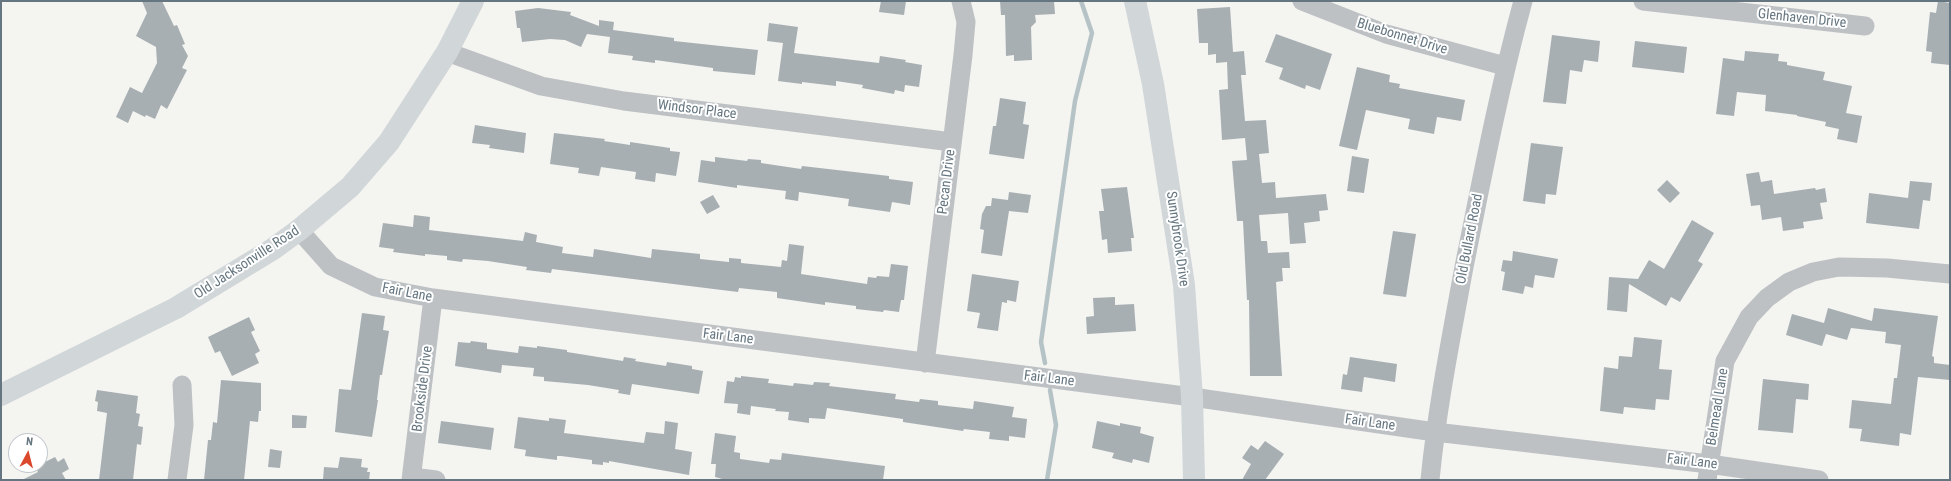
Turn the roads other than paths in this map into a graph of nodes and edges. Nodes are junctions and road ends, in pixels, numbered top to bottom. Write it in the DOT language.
graph roads {
  1 [pos="473,1"];
  2 [pos="961,1"];
  3 [pos="1135,1"];
  4 [pos="1302,1"];
  5 [pos="1523,1"];
  6 [pos="1643,1"];
  7 [pos="1865,26"];
  8 [pos="447,52"];
  9 [pos="1505,66"];
  10 [pos="952,142"];
  11 [pos="299,230"];
  12 [pos="1950,274"];
  13 [pos="433,298"];
  14 [pos="926,363"];
  15 [pos="182,385"];
  16 [pos="1,395"];
  17 [pos="1192,397"];
  18 [pos="1434,432"];
  19 [pos="1708,472"];
  20 [pos="412,478"];
  21 [pos="177,480"];
  22 [pos="436,480"];
  23 [pos="1194,480"];
  24 [pos="1430,480"];
  25 [pos="1820,480"];
  1 -- 8 [label="main road, Old Jacksonville Road"];
  2 -- 10 [label="street, Pecan Drive"];
  3 -- 17 [label="main road, Sunnybrook Drive"];
  4 -- 9 [label="street, Bluebonnet Drive"];
  5 -- 9 [label="street, Old Bullard Road"];
  6 -- 7 [label="street, Glenhaven Drive"];
  8 -- 10 [label="street, Windsor Place"];
  8 -- 11 [label="main road, Old Jacksonville Road"];
  9 -- 18 [label="street, Old Bullard Road"];
  10 -- 14 [label="street, Pecan Drive"];
  11 -- 13 [label="street, Fair Lane"];
  11 -- 16 [label="main road, Old Jacksonville Road"];
  12 -- 19 [label="street, Belmead Lane"];
  13 -- 14 [label="street, Fair Lane"];
  13 -- 20 [label="street, Brookside Drive"];
  14 -- 17 [label="street, Fair Lane"];
  15 -- 21 [label="street"];
  17 -- 18 [label="street, Fair Lane"];
  17 -- 23 [label="main road, Sunnybrook Drive"];
  18 -- 19 [label="street, Fair Lane"];
  18 -- 24 [label="street, Old Bullard Road"];
  19 -- 25 [label="street, Fair Lane"];
  20 -- 22 [label="street"];
}
